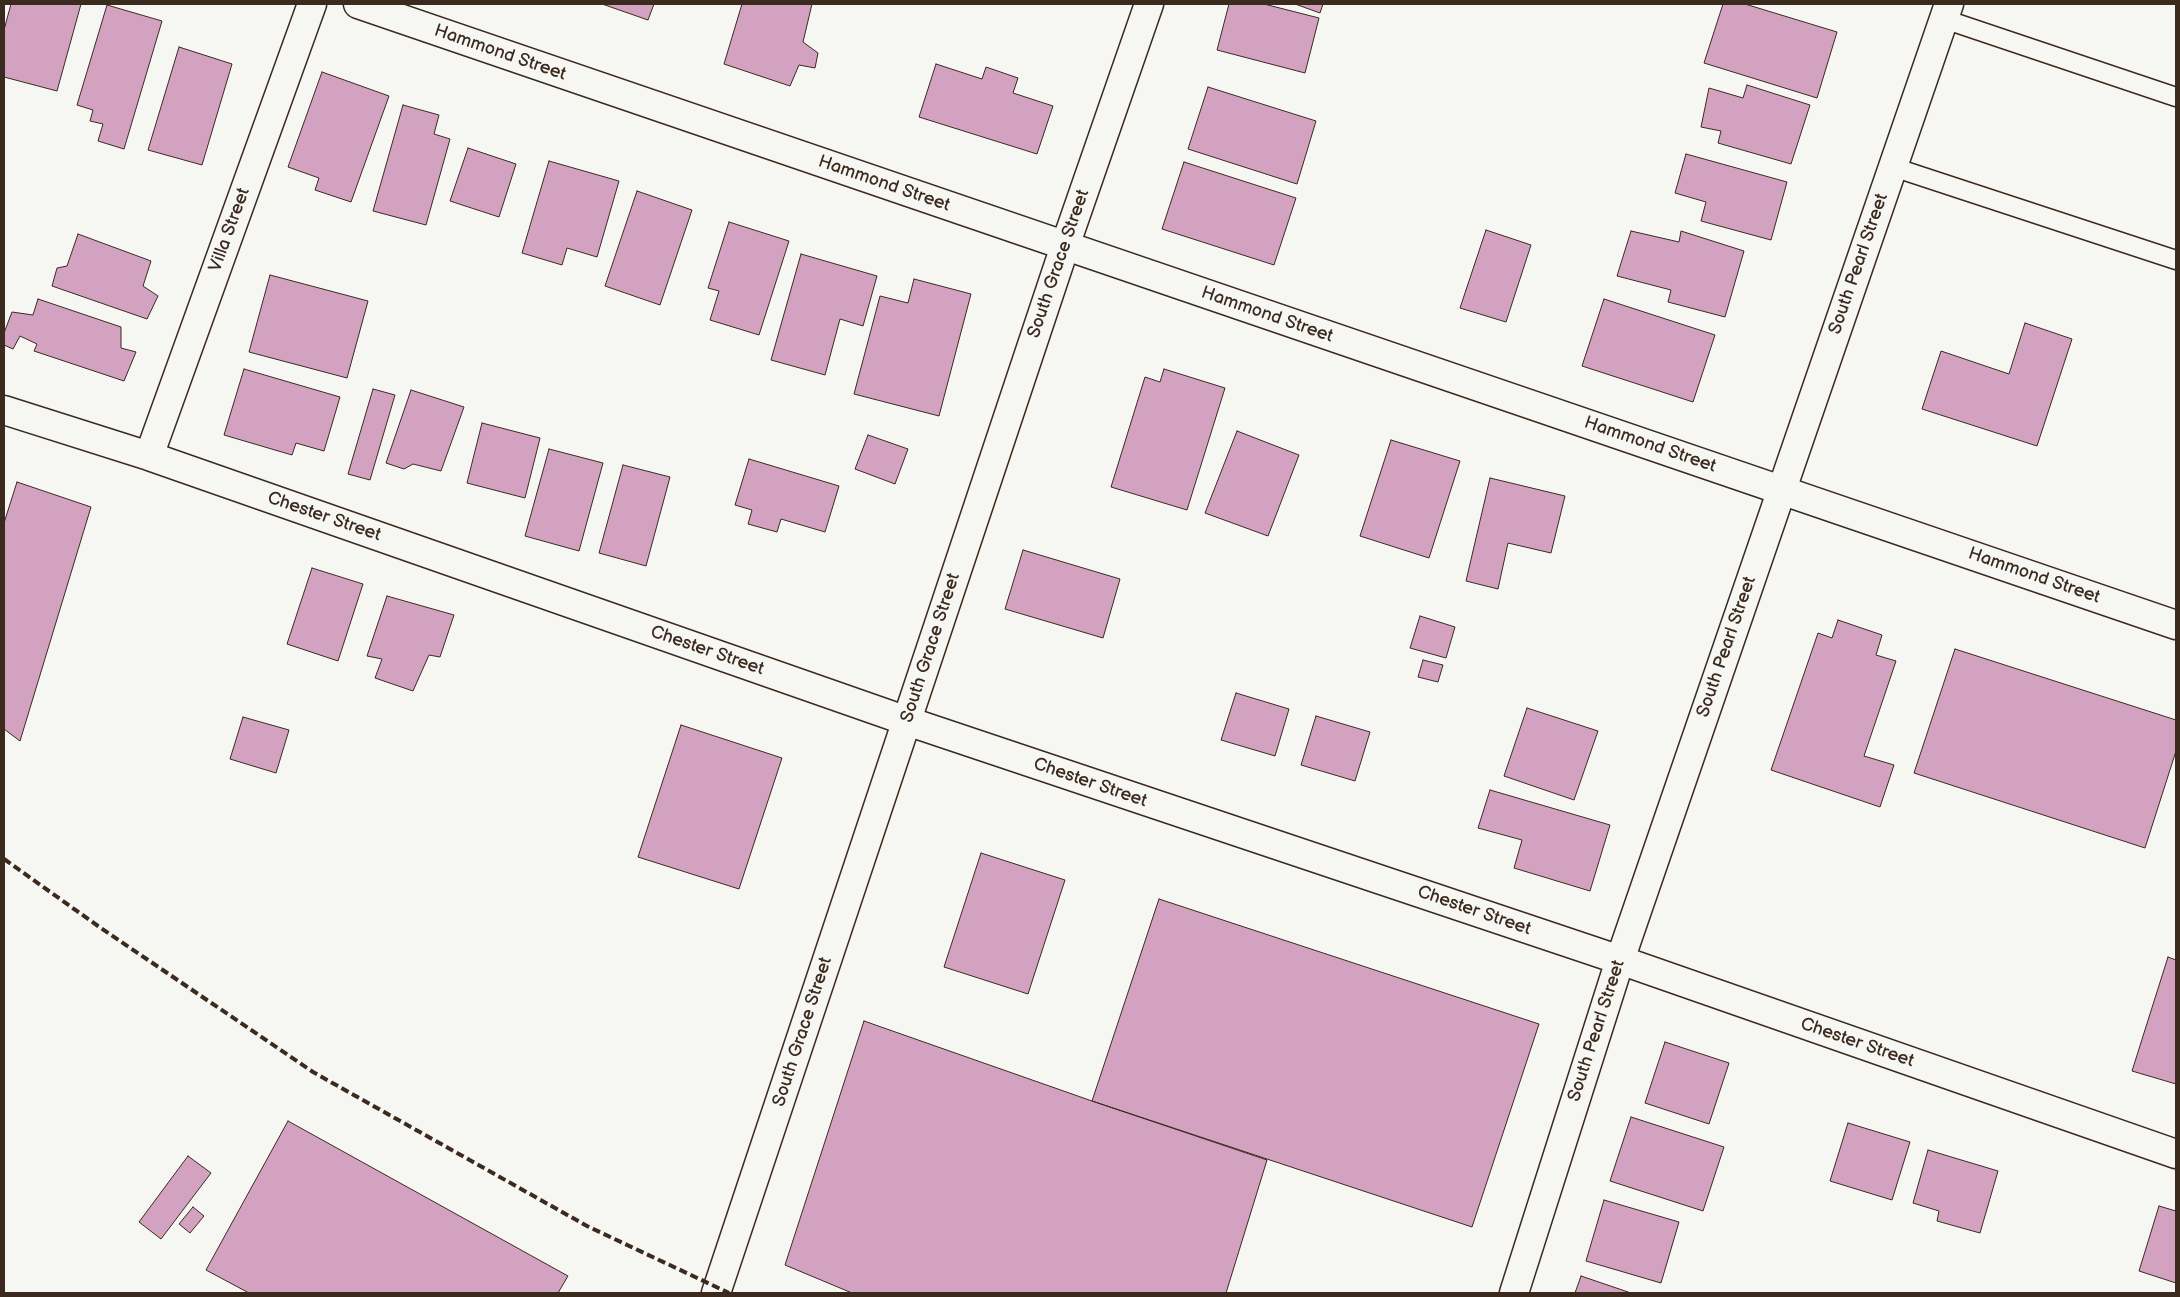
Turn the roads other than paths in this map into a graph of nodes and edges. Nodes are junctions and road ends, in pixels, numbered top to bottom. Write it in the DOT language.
graph roads {
  1 [pos="312,4"];
  2 [pos="358,4"];
  3 [pos="1149,4"];
  4 [pos="1946,11"];
  5 [pos="2176,97"];
  6 [pos="1892,167"];
  7 [pos="1065,246"];
  8 [pos="2176,260"];
  9 [pos="4,410"];
  10 [pos="149,456"];
  11 [pos="1781,489"];
  12 [pos="2176,625"];
  13 [pos="907,721"];
  14 [pos="1620,960"];
  15 [pos="2176,1154"];
  16 [pos="716,1293"];
  17 [pos="1514,1293"];
  1 -- 10 [label="street, Villa Street"];
  2 -- 7 [label="street, Hammond Street"];
  3 -- 7 [label="street, South Grace Street"];
  4 -- 5 [label="lane"];
  4 -- 6 [label="street, South Pearl Street"];
  6 -- 8 [label="lane"];
  6 -- 11 [label="street, South Pearl Street"];
  7 -- 11 [label="street, Hammond Street"];
  7 -- 13 [label="street, South Grace Street"];
  9 -- 10 [label="street, Chester Street"];
  10 -- 13 [label="street, Chester Street"];
  11 -- 12 [label="street, Hammond Street"];
  11 -- 14 [label="street, South Pearl Street"];
  13 -- 14 [label="street, Chester Street"];
  13 -- 16 [label="street, South Grace Street"];
  14 -- 15 [label="street, Chester Street"];
  14 -- 17 [label="street, South Pearl Street"];
}
